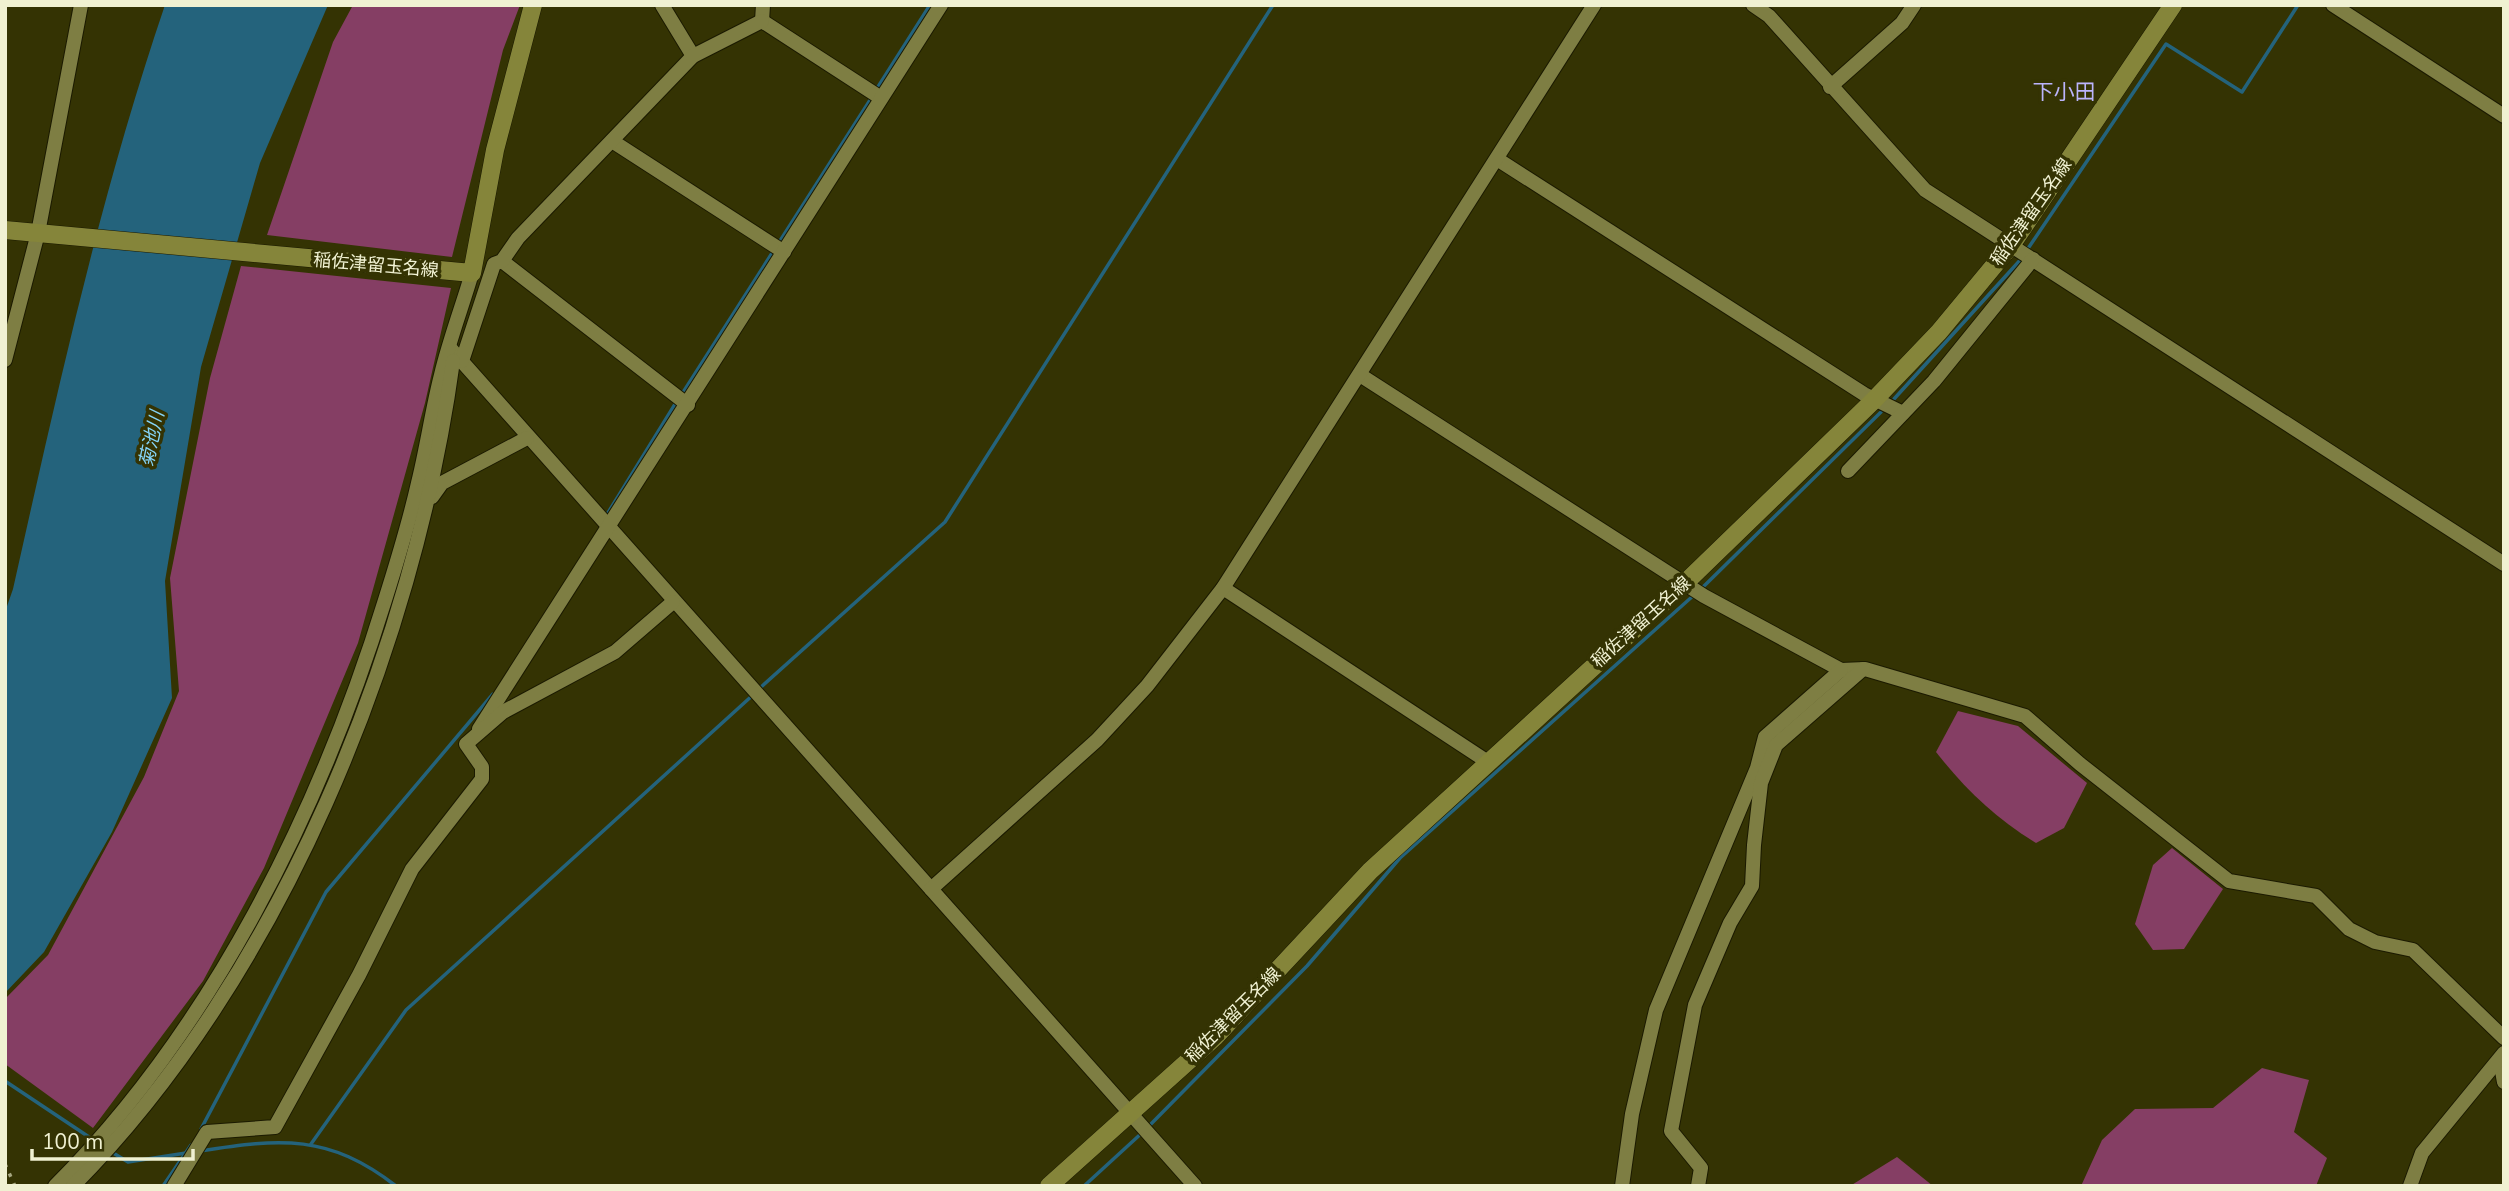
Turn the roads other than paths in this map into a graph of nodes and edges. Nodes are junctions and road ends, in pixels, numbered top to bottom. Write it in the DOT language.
graph roads {
  1 [pos="81,5"];
  2 [pos="533,5"];
  3 [pos="662,5"];
  4 [pos="763,5"];
  5 [pos="941,5"];
  6 [pos="1594,5"];
  7 [pos="1753,5"];
  8 [pos="1914,5"];
  9 [pos="2173,5"];
  10 [pos="2333,5"];
  11 [pos="762,21"];
  12 [pos="694,56"];
  13 [pos="1830,87"];
  14 [pos="876,95"];
  15 [pos="2504,117"];
  16 [pos="612,141"];
  17 [pos="1497,159"];
  18 [pos="5,230"];
  19 [pos="43,234"];
  20 [pos="2013,244"];
  21 [pos="778,248"];
  22 [pos="2033,259"];
  23 [pos="502,261"];
  24 [pos="472,273"];
  25 [pos="18,311"];
  26 [pos="5,323"];
  27 [pos="455,354"];
  28 [pos="5,360"];
  29 [pos="1360,375"];
  30 [pos="682,400"];
  31 [pos="1874,400"];
  32 [pos="1903,414"];
  33 [pos="527,438"];
  34 [pos="1848,471"];
  35 [pos="426,505"];
  36 [pos="608,529"];
  37 [pos="2504,564"];
  38 [pos="1223,588"];
  39 [pos="1694,589"];
  40 [pos="673,602"];
  41 [pos="1863,669"];
  42 [pos="1841,670"];
  43 [pos="480,729"];
  44 [pos="1488,762"];
  45 [pos="931,889"];
  46 [pos="2504,1038"];
  47 [pos="2502,1056"];
  48 [pos="2504,1082"];
  49 [pos="1138,1124"];
  50 [pos="55,1186"];
  51 [pos="74,1186"];
  52 [pos="174,1186"];
  53 [pos="1049,1186"];
  54 [pos="1195,1186"];
  55 [pos="1622,1186"];
  56 [pos="1698,1186"];
  57 [pos="2410,1186"];
  1 -- 19 [label="street"];
  2 -- 24 [label="main road"];
  3 -- 12 [label="street"];
  4 -- 11 [label="street"];
  5 -- 14 [label="street"];
  6 -- 17 [label="street"];
  7 -- 13 [label="street"];
  8 -- 13 [label="street"];
  9 -- 20 [label="main road, 稲佐津留玉名線"];
  10 -- 15 [label="street"];
  11 -- 12 [label="street"];
  11 -- 14 [label="street"];
  12 -- 16 [label="street"];
  13 -- 20 [label="street"];
  14 -- 21 [label="street"];
  16 -- 21 [label="street"];
  16 -- 23 [label="street"];
  17 -- 29 [label="street"];
  17 -- 31 [label="street"];
  18 -- 19 [label="main road, 稲佐津留玉名線"];
  19 -- 24 [label="main road, 稲佐津留玉名線"];
  19 -- 25 [label="street"];
  20 -- 22 [label="street"];
  20 -- 31 [label="main road, 稲佐津留玉名線"];
  21 -- 30 [label="street"];
  22 -- 32 [label="street"];
  22 -- 37 [label="street"];
  23 -- 27 [label="street"];
  23 -- 30 [label="street"];
  24 -- 27 [label="street"];
  25 -- 26 [label="street"];
  25 -- 28 [label="street"];
  27 -- 33 [label="street"];
  27 -- 35 [label="street"];
  27 -- 50 [label="street"];
  29 -- 38 [label="street"];
  29 -- 39 [label="street"];
  30 -- 36 [label="street"];
  31 -- 32 [label="street"];
  31 -- 39 [label="main road, 稲佐津留玉名線"];
  32 -- 34 [label="street"];
  33 -- 35 [label="street"];
  33 -- 36 [label="street"];
  35 -- 51 [label="street"];
  36 -- 40 [label="street"];
  36 -- 43 [label="street"];
  38 -- 44 [label="street"];
  38 -- 45 [label="street"];
  39 -- 42 [label="street"];
  39 -- 44 [label="main road, 稲佐津留玉名線"];
  40 -- 43 [label="street"];
  40 -- 45 [label="street"];
  41 -- 42 [label="street"];
  41 -- 46 [label="street"];
  41 -- 56 [label="street"];
  42 -- 55 [label="street"];
  43 -- 52 [label="street"];
  44 -- 49 [label="main road, 稲佐津留玉名線"];
  45 -- 49 [label="street"];
  47 -- 48 [label="street"];
  47 -- 57 [label="street"];
  49 -- 53 [label="main road, 稲佐津留玉名線"];
  49 -- 54 [label="street"];
}
